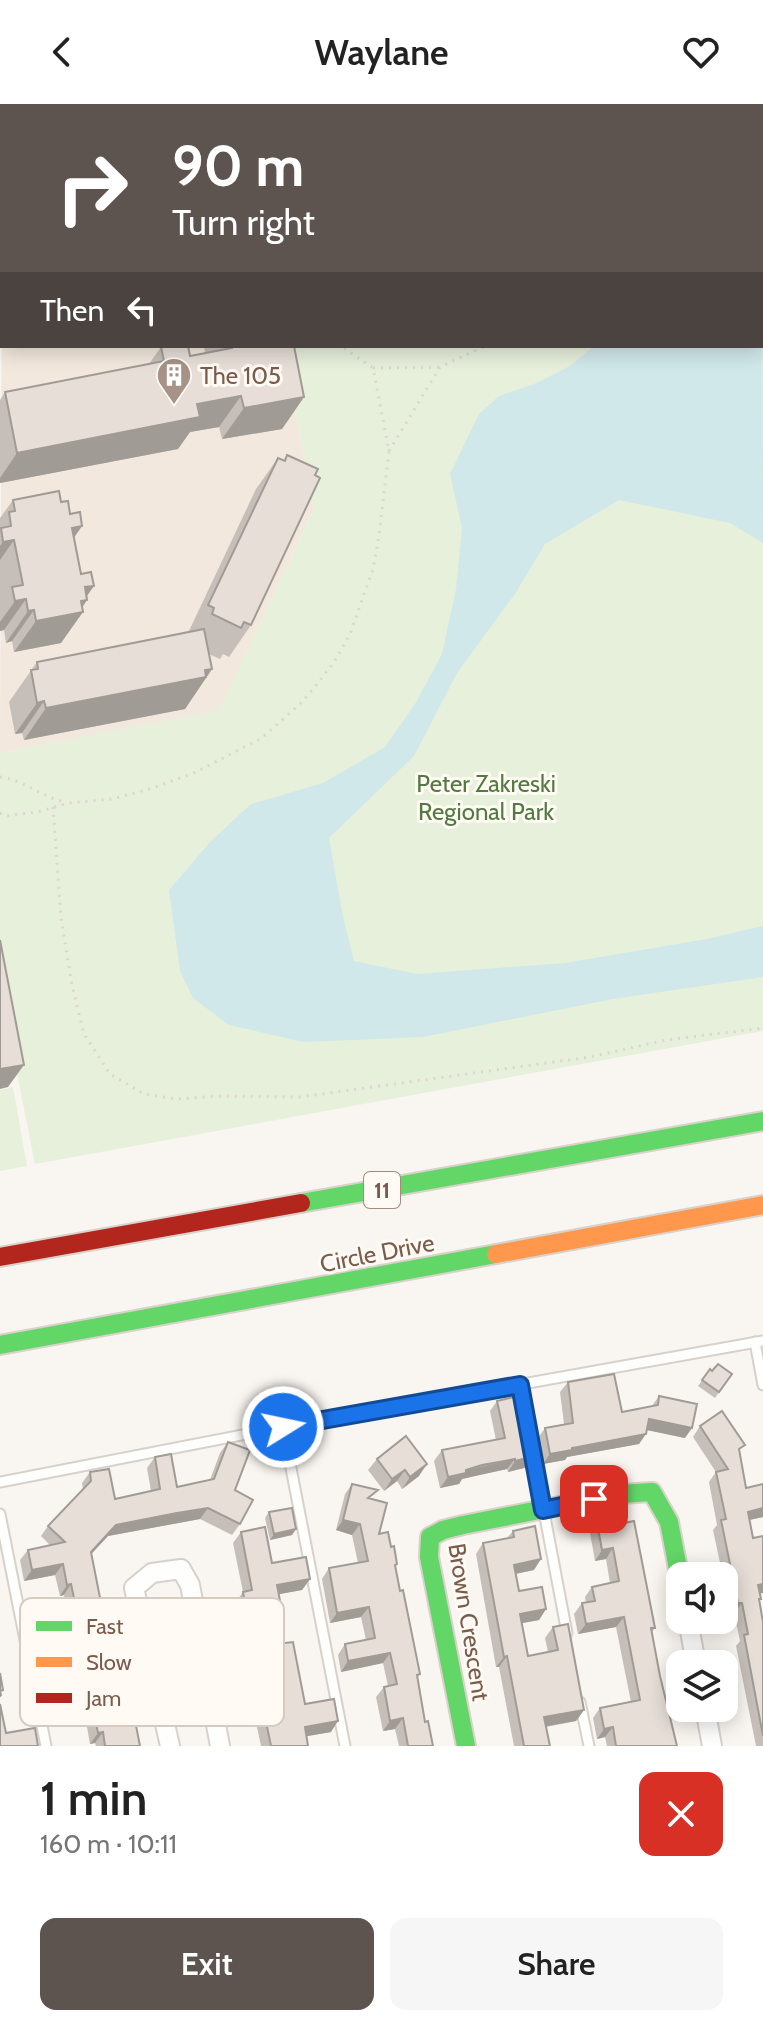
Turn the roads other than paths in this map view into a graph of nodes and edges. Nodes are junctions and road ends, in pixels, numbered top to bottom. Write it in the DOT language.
graph roads {
  1 [pos="763,1121"];
  2 [pos="763,1205"];
  3 [pos="0,1257"];
  4 [pos="759,1342"];
  5 [pos="0,1345"];
  6 [pos="520,1385"];
  7 [pos="763,1385"];
  8 [pos="283,1427"];
  9 [pos="0,1482"];
  10 [pos="543,1510"];
  11 [pos="0,1514"];
  12 [pos="677,1562"];
  13 [pos="136,1598"];
  14 [pos="192,1598"];
  15 [pos="20,1615"];
  16 [pos="569,1643"];
  17 [pos="577,1687"];
  18 [pos="708,1722"];
  19 [pos="42,1726"];
  20 [pos="165,1726"];
  21 [pos="216,1726"];
  22 [pos="46,1746"];
  23 [pos="170,1746"];
  24 [pos="220,1746"];
  25 [pos="345,1746"];
  26 [pos="466,1746"];
  27 [pos="589,1746"];
  28 [pos="712,1746"];
  1 -- 3 [label="main road, 11"];
  2 -- 5 [label="main road, Circle Drive"];
  4 -- 6 [label="lane"];
  4 -- 7 [label="lane"];
  6 -- 8 [label="lane"];
  6 -- 10 [label="lane"];
  8 -- 9 [label="lane"];
  8 -- 25 [label="lane"];
  10 -- 12 [label="main road, Brown Crescent"];
  10 -- 16 [label="lane"];
  10 -- 26 [label="main road, Brown Crescent"];
  11 -- 15 [label="lane"];
  13 -- 14 [label="street"];
  17 -- 27 [label="lane"];
  18 -- 28 [label="street"];
  19 -- 22 [label="lane"];
  20 -- 23 [label="street"];
  21 -- 24 [label="street"];
}
